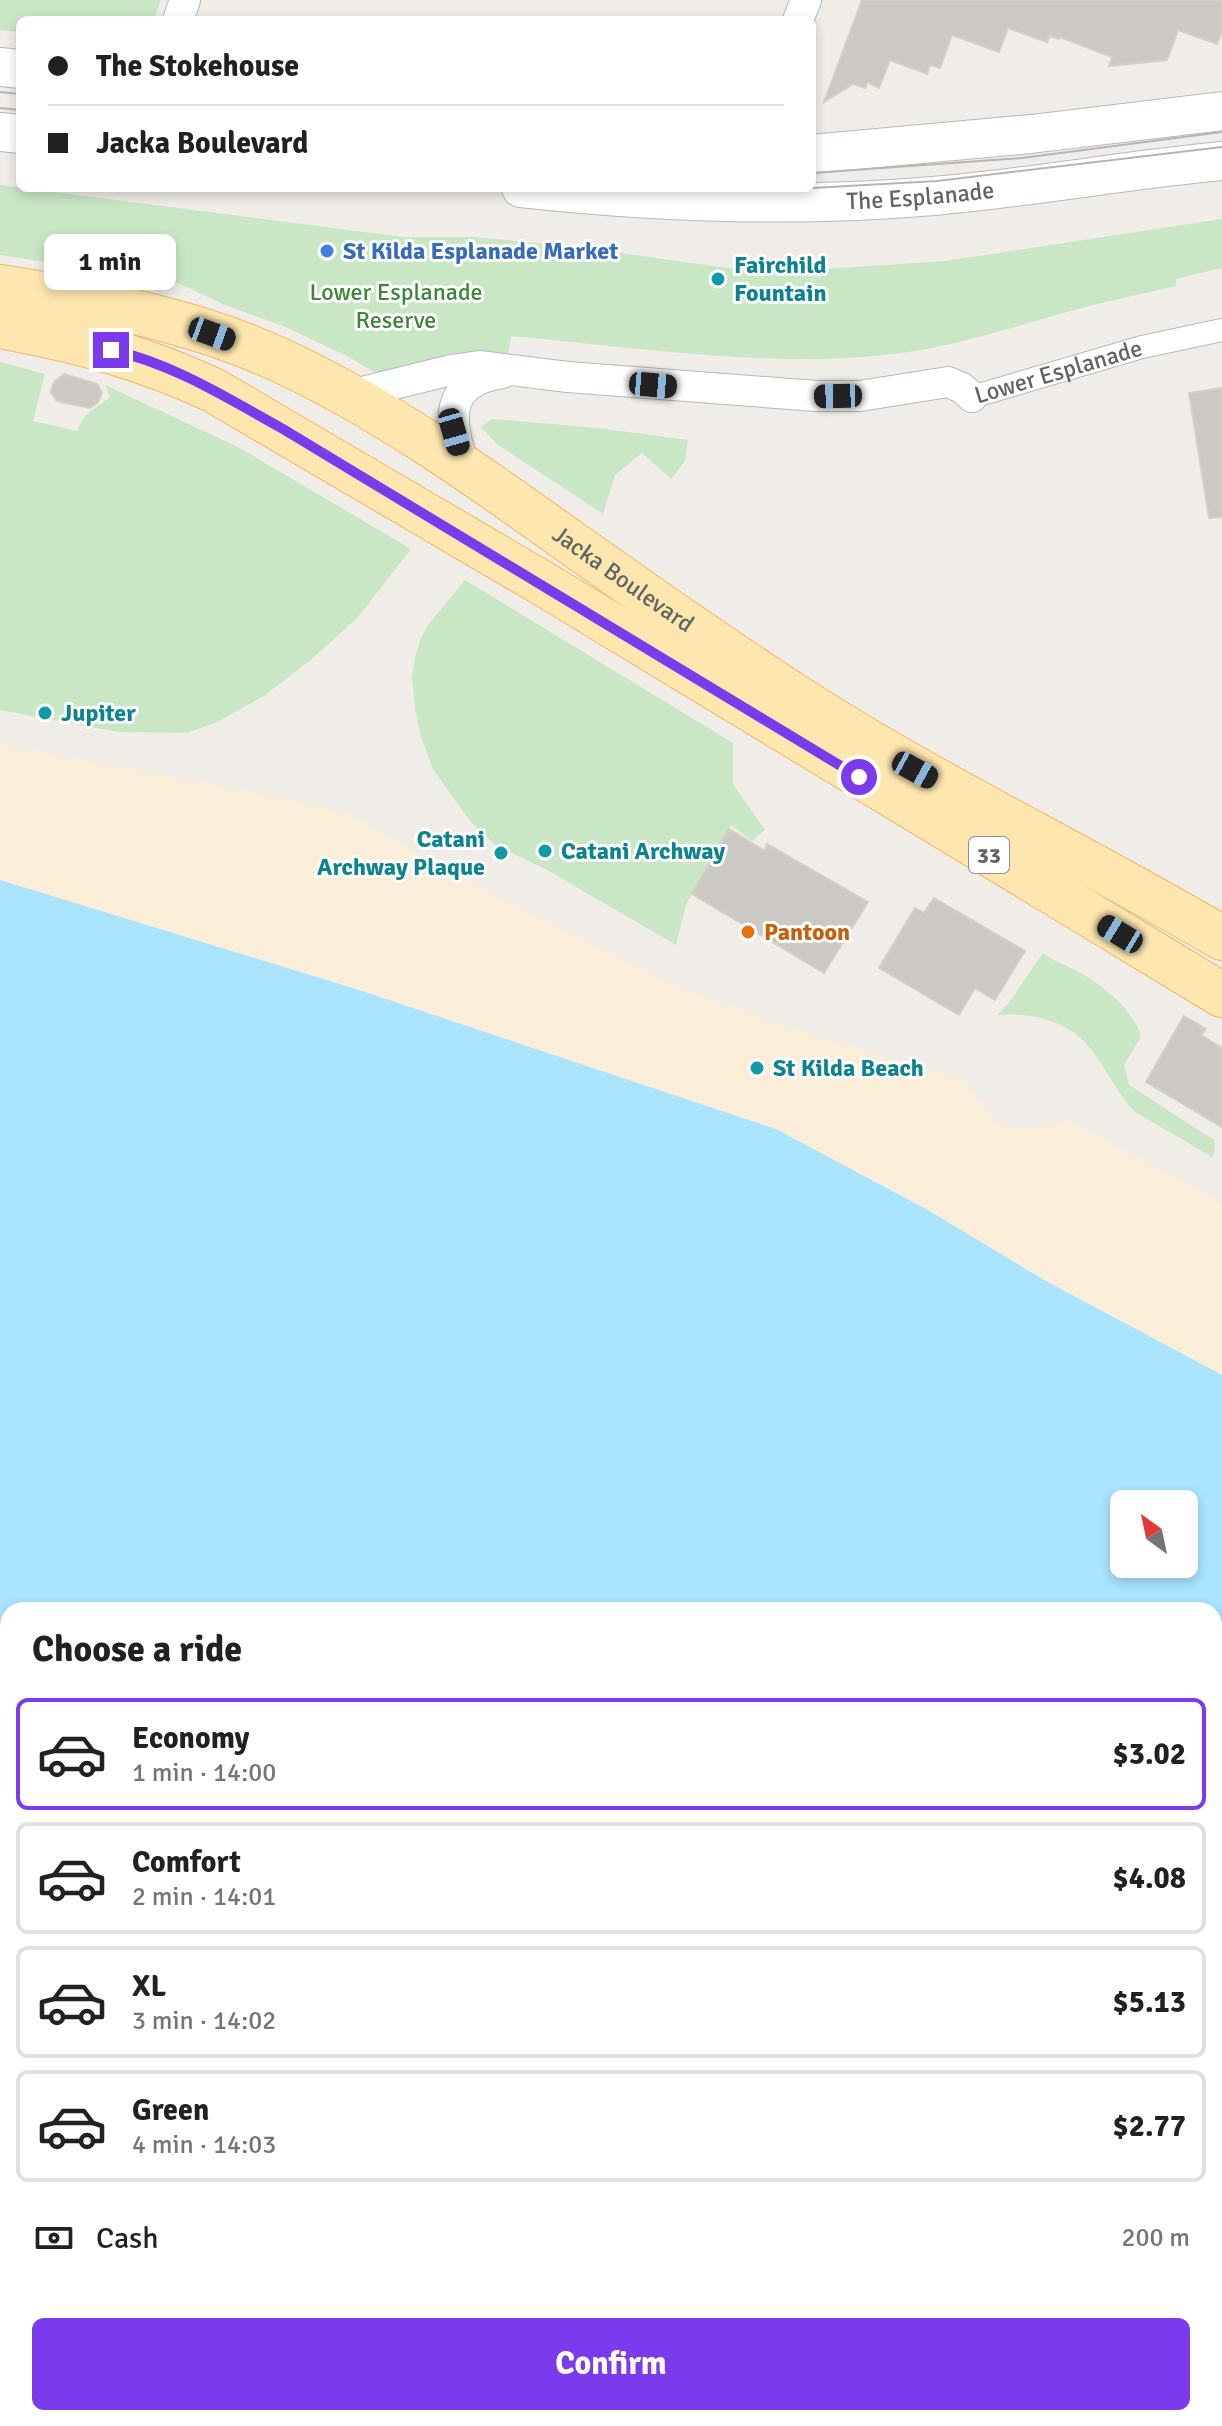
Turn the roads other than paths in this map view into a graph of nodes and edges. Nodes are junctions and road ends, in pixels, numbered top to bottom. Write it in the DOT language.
graph roads {
  1 [pos="1222,111"];
  2 [pos="816,154"];
  3 [pos="1222,161"];
  4 [pos="561,192"];
  5 [pos="780,196"];
  6 [pos="0,287"];
  7 [pos="0,326"];
  8 [pos="1222,330"];
  9 [pos="517,371"];
  10 [pos="350,395"];
  11 [pos="972,397"];
  12 [pos="425,441"];
  13 [pos="336,460"];
  14 [pos="464,467"];
  15 [pos="381,487"];
  16 [pos="1222,938"];
  17 [pos="1222,995"];
  1 -- 2 [label="street, The Esplanade"];
  3 -- 5 [label="street, The Esplanade"];
  4 -- 5 [label="street, The Esplanade"];
  6 -- 10 [label="main road, Jacka Boulevard / 33"];
  7 -- 13 [label="main road, Jacka Boulevard / 33"];
  8 -- 11 [label="street, Lower Esplanade"];
  9 -- 10 [label="street, Lower Esplanade"];
  9 -- 11 [label="street, Lower Esplanade"];
  9 -- 14 [label="street, Lower Esplanade"];
  10 -- 12 [label="main road, Jacka Boulevard / 33"];
  10 -- 13 [label="main road"];
  12 -- 14 [label="main road, Jacka Boulevard / 33"];
  12 -- 15 [label="main road"];
  13 -- 15 [label="main road, Jacka Boulevard / 33"];
  14 -- 16 [label="main road, Jacka Boulevard / 33"];
  15 -- 17 [label="main road, Jacka Boulevard / 33"];
}
